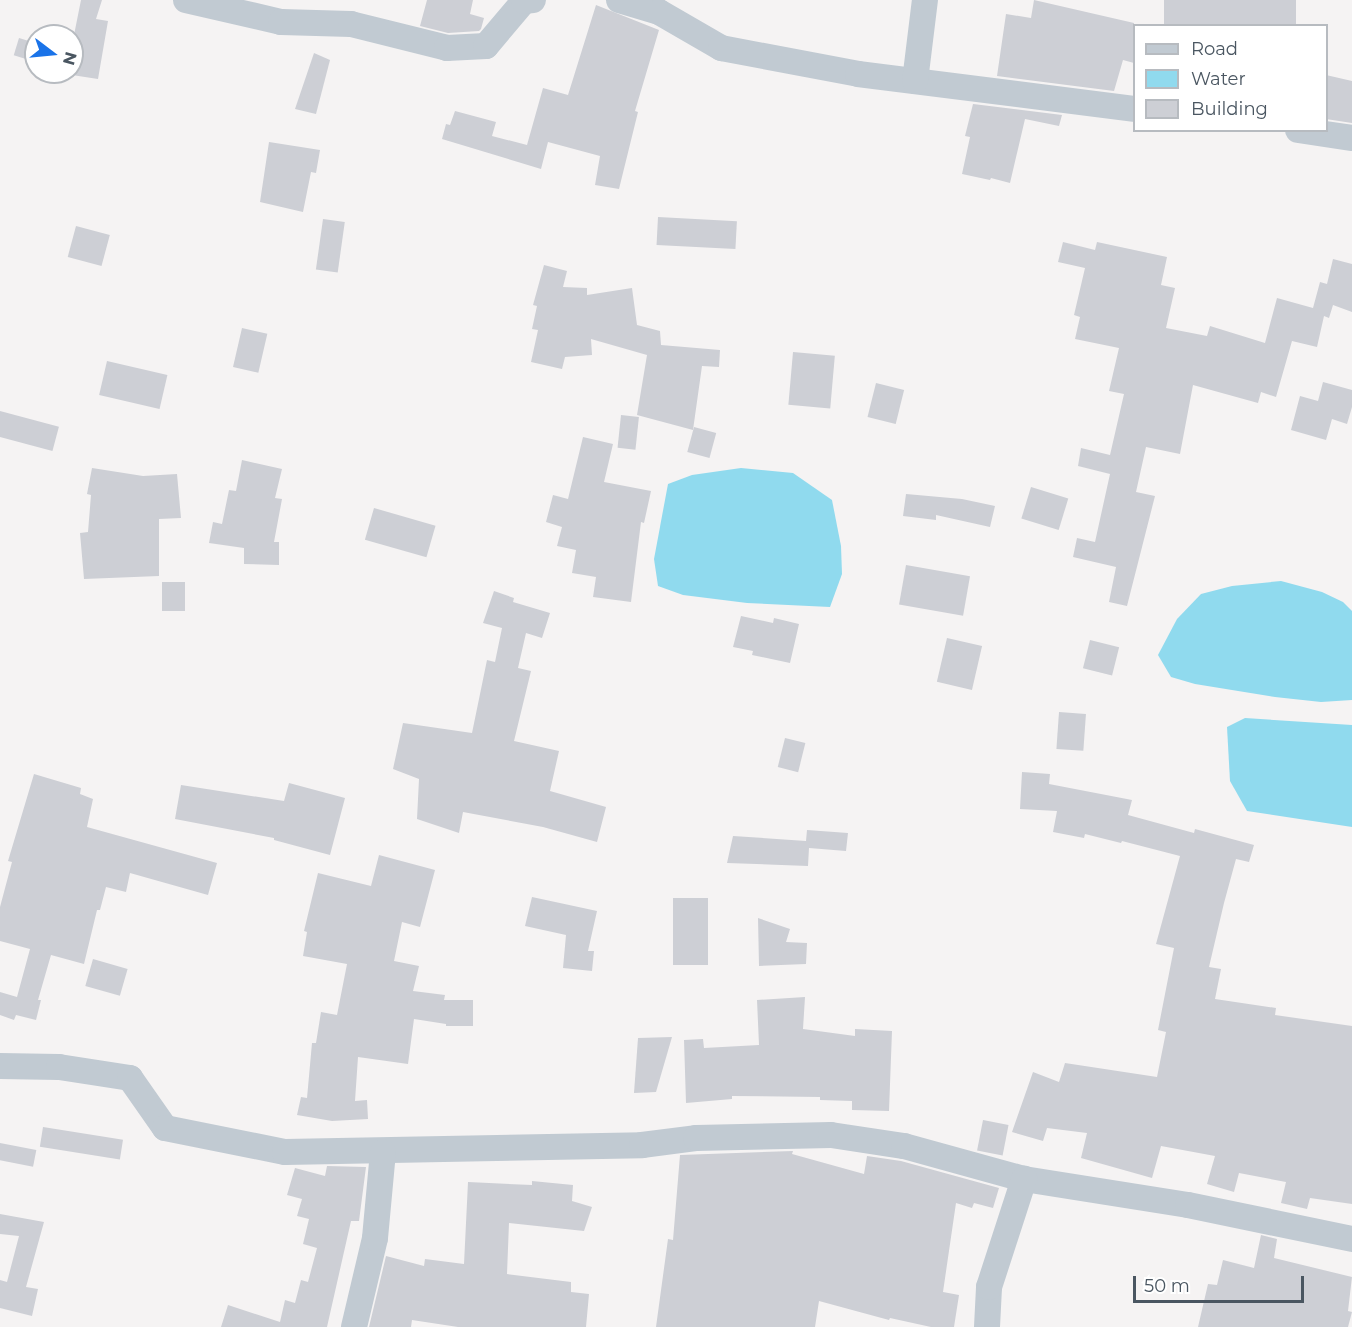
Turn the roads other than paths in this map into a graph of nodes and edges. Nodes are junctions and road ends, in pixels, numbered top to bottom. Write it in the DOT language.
graph roads {
  1 [pos="186,0"];
  2 [pos="533,0"];
  3 [pos="619,0"];
  4 [pos="926,0"];
  5 [pos="915,81"];
  6 [pos="1133,109"];
  7 [pos="1312,132"];
  8 [pos="1352,138"];
  9 [pos="0,1066"];
  10 [pos="383,1152"];
  11 [pos="1024,1179"];
  12 [pos="1352,1239"];
  13 [pos="354,1327"];
  14 [pos="987,1327"];
  1 -- 2 [label="street"];
  3 -- 5 [label="street"];
  4 -- 5 [label="street"];
  5 -- 6 [label="street"];
  7 -- 8 [label="street"];
  9 -- 10 [label="street"];
  10 -- 11 [label="street"];
  10 -- 13 [label="street"];
  11 -- 12 [label="street"];
  11 -- 14 [label="street"];
}
